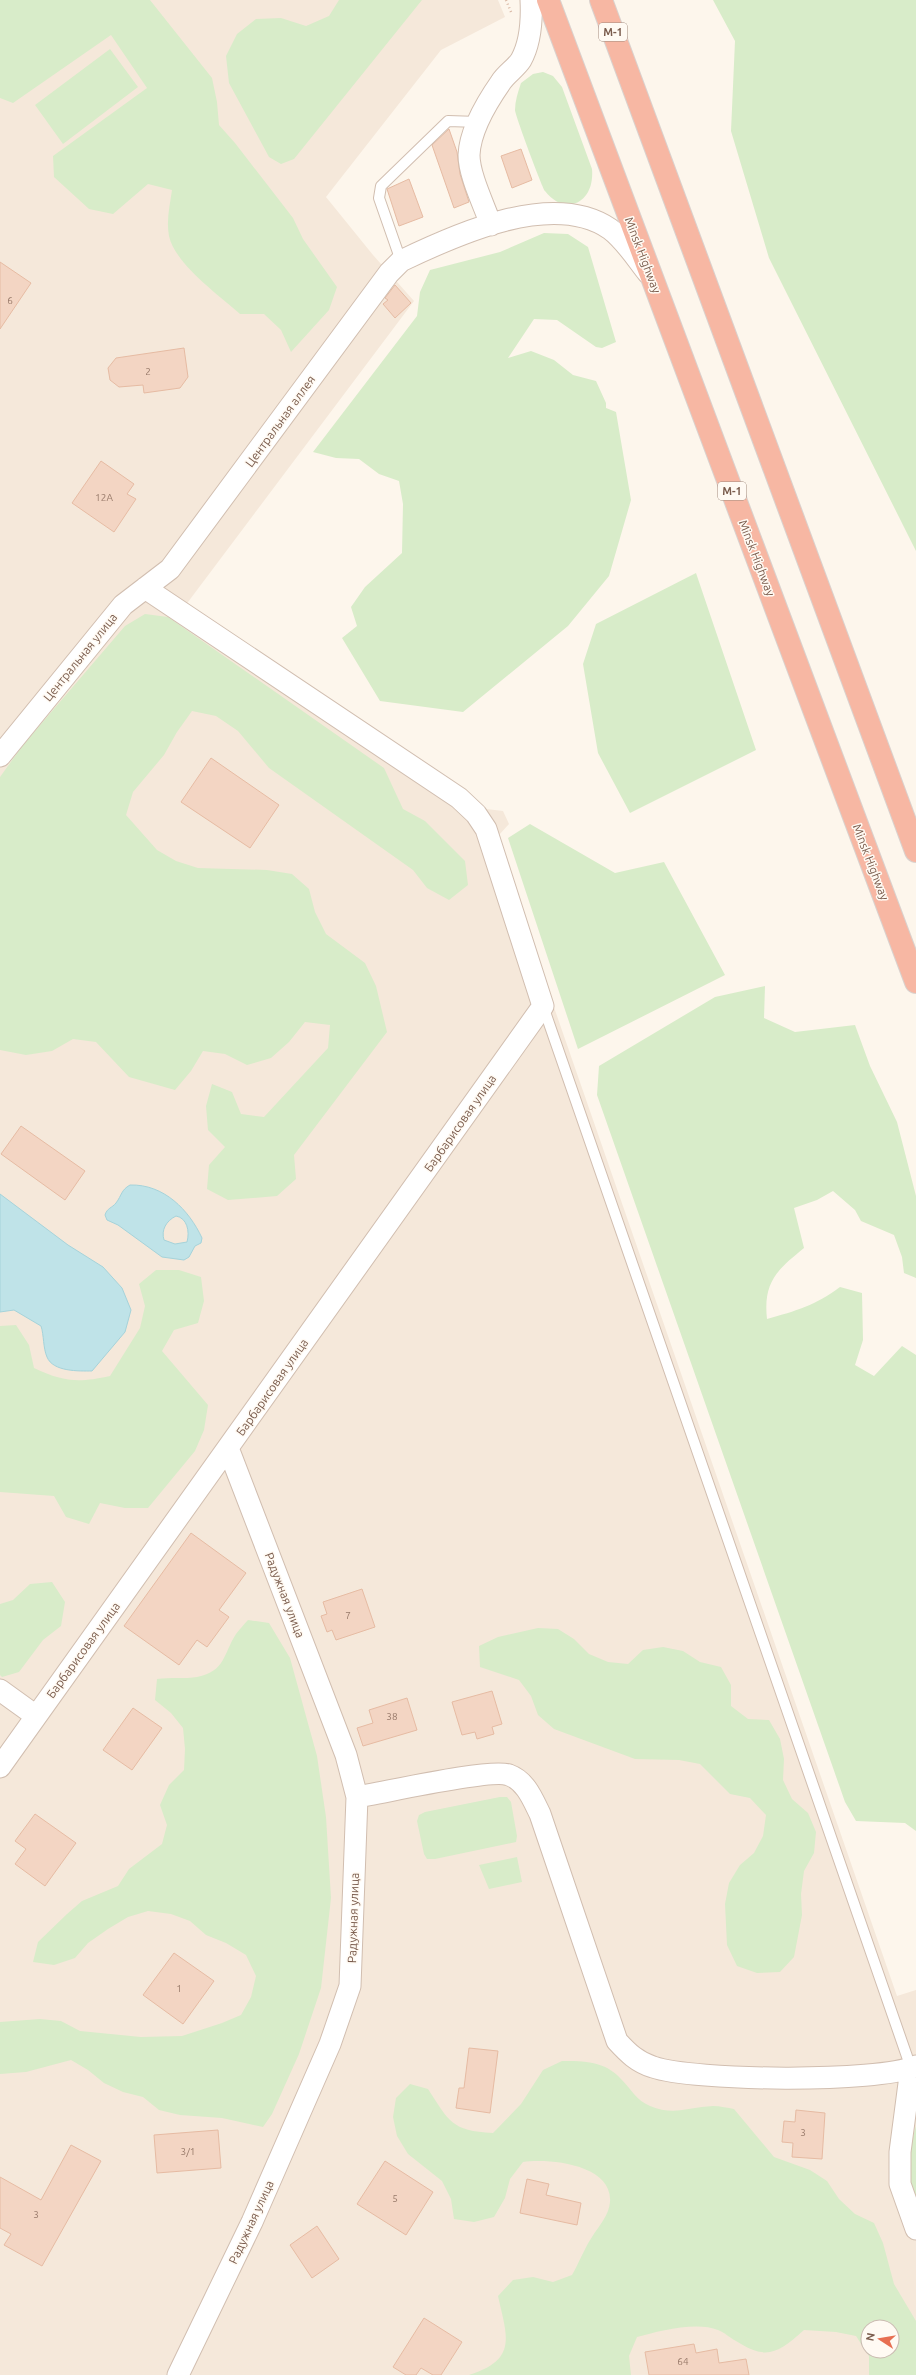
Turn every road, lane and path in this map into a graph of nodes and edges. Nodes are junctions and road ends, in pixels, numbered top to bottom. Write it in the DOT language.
graph roads {
  1 [pos="531,0"];
  2 [pos="548,0"];
  3 [pos="601,0"];
  4 [pos="478,122"];
  5 [pos="491,224"];
  6 [pos="395,267"];
  7 [pos="653,280"];
  8 [pos="170,569"];
  9 [pos="146,588"];
  10 [pos="4,743"];
  11 [pos="916,851"];
  12 [pos="916,982"];
  13 [pos="543,1006"];
  14 [pos="228,1448"];
  15 [pos="0,1690"];
  16 [pos="36,1716"];
  17 [pos="0,1767"];
  18 [pos="357,1797"];
  19 [pos="914,2067"];
  20 [pos="916,2229"];
  21 [pos="178,2375"];
  1 -- 4 [label="street"];
  2 -- 7 [label="highway, Minsk Highway / М-1"];
  3 -- 11 [label="highway, М-1"];
  4 -- 5 [label="street"];
  4 -- 6 [label="lane"];
  5 -- 6 [label="street"];
  5 -- 7 [label="street"];
  6 -- 8 [label="street, Центральная аллея"];
  7 -- 12 [label="highway, Minsk Highway / М-1"];
  8 -- 9 [label="street, Центральная улица"];
  9 -- 10 [label="street, Центральная улица"];
  9 -- 13 [label="street"];
  13 -- 14 [label="street, Барбарисовая улица"];
  13 -- 19 [label="lane"];
  14 -- 16 [label="street, Барбарисовая улица"];
  14 -- 18 [label="street, Радужная улица"];
  15 -- 16 [label="street"];
  16 -- 17 [label="street, Барбарисовая улица"];
  18 -- 19 [label="street"];
  18 -- 21 [label="street, Радужная улица"];
  19 -- 20 [label="street"];
}
